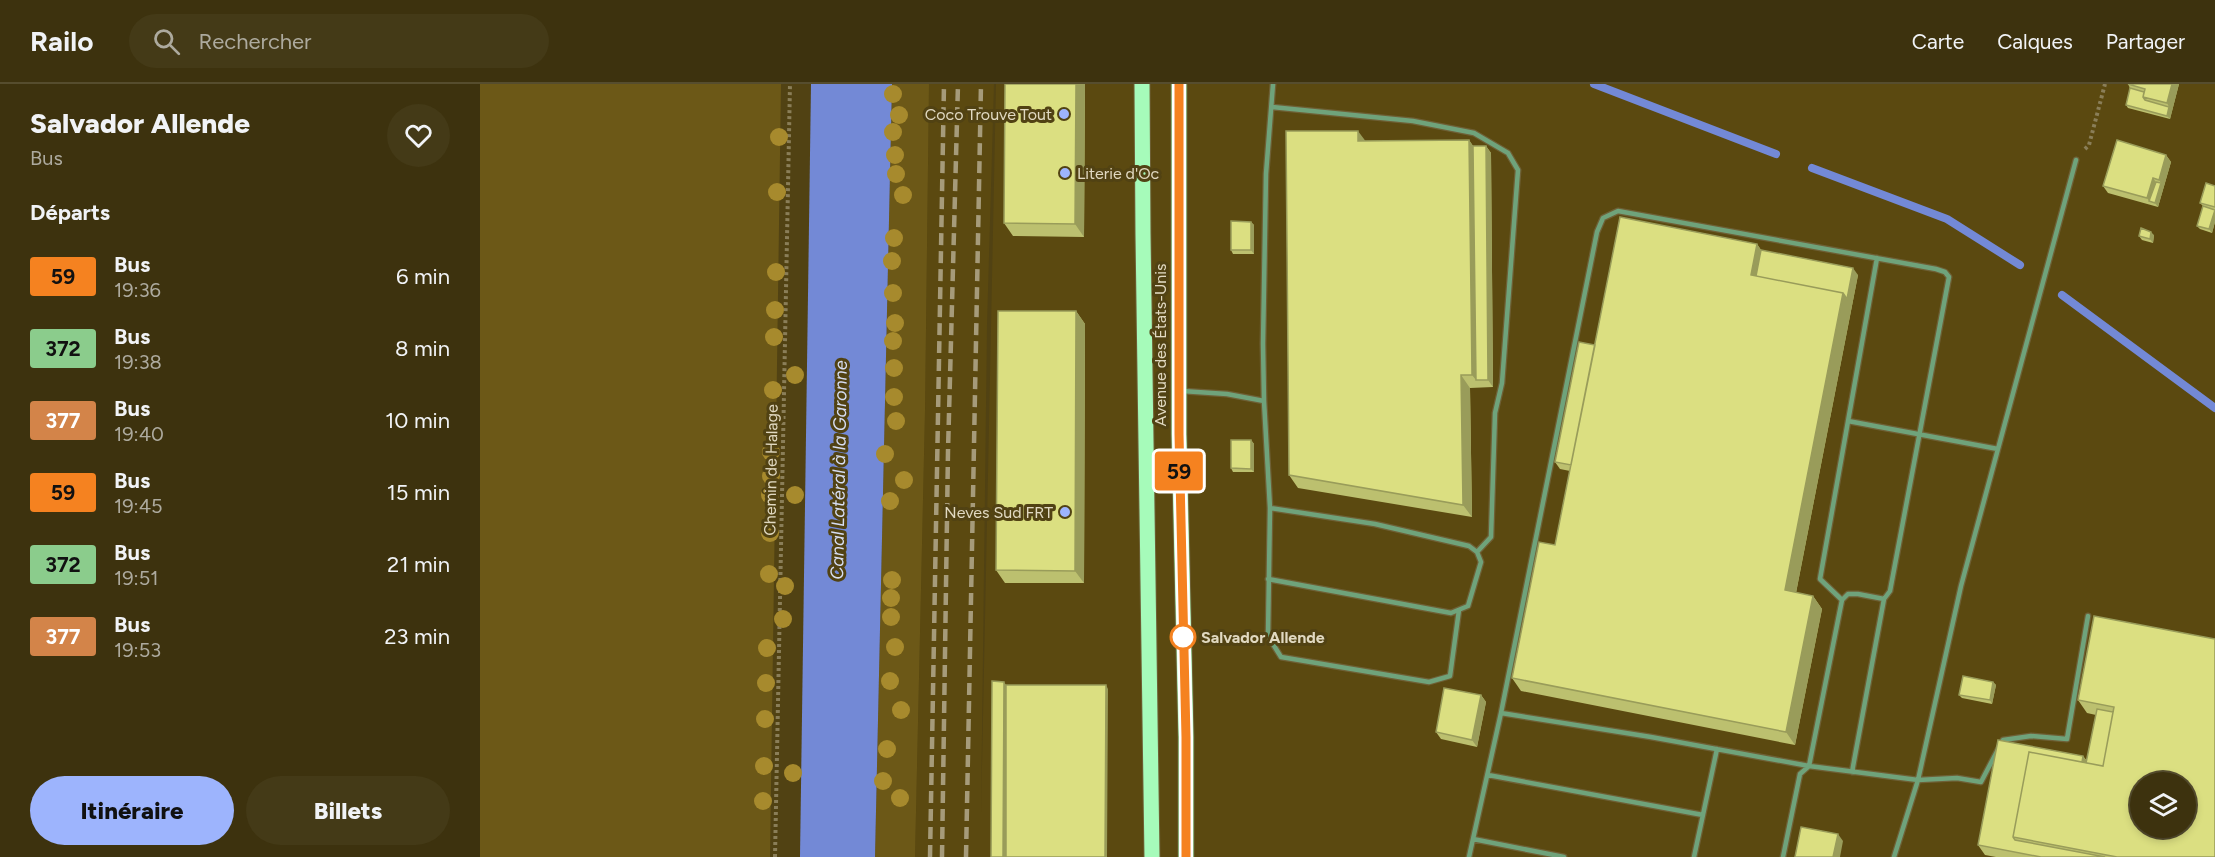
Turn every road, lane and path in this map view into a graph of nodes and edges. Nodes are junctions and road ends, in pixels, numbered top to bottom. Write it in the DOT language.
graph roads {
  1 [pos="790,84"];
  2 [pos="1142,84"];
  3 [pos="1179,84"];
  4 [pos="1273,84"];
  5 [pos="2105,84"];
  6 [pos="1272,107"];
  7 [pos="2076,160"];
  8 [pos="1877,258"];
  9 [pos="1179,390"];
  10 [pos="1264,401"];
  11 [pos="1848,421"];
  12 [pos="1920,433"];
  13 [pos="1998,449"];
  14 [pos="1270,508"];
  15 [pos="1477,552"];
  16 [pos="1268,579"];
  17 [pos="1884,599"];
  18 [pos="1842,600"];
  19 [pos="1458,610"];
  20 [pos="2088,616"];
  21 [pos="1501,713"];
  22 [pos="1717,749"];
  23 [pos="1809,766"];
  24 [pos="1852,772"];
  25 [pos="1488,775"];
  26 [pos="1918,780"];
  27 [pos="1703,816"];
  28 [pos="1473,839"];
  29 [pos="775,857"];
  30 [pos="1152,857"];
  31 [pos="1186,857"];
  32 [pos="1469,857"];
  33 [pos="1564,857"];
  34 [pos="1694,857"];
  35 [pos="1783,857"];
  36 [pos="1894,857"];
  1 -- 29 [label="path, Chemin de Halage"];
  2 -- 30 [label="main road, Avenue des États-Unis"];
  3 -- 9 [label="main road, Avenue des États-Unis"];
  4 -- 6 [label="lane"];
  5 -- 7 [label="path"];
  6 -- 10 [label="lane"];
  6 -- 15 [label="lane"];
  7 -- 13 [label="lane"];
  8 -- 11 [label="lane"];
  8 -- 12 [label="lane"];
  8 -- 21 [label="lane"];
  9 -- 10 [label="lane"];
  9 -- 31 [label="main road, Avenue des États-Unis"];
  10 -- 14 [label="lane"];
  11 -- 12 [label="lane"];
  11 -- 18 [label="lane"];
  12 -- 13 [label="lane"];
  12 -- 17 [label="lane"];
  13 -- 26 [label="lane"];
  14 -- 15 [label="lane"];
  14 -- 16 [label="lane"];
  15 -- 19 [label="lane"];
  16 -- 19 [label="lane"];
  16 -- 19 [label="lane"];
  17 -- 18 [label="lane"];
  17 -- 24 [label="lane"];
  18 -- 23 [label="lane"];
  20 -- 26 [label="lane"];
  21 -- 22 [label="lane"];
  21 -- 25 [label="lane"];
  22 -- 23 [label="lane"];
  22 -- 27 [label="lane"];
  23 -- 24 [label="lane"];
  23 -- 35 [label="lane"];
  24 -- 26 [label="lane"];
  25 -- 27 [label="lane"];
  25 -- 28 [label="lane"];
  26 -- 36 [label="lane"];
  27 -- 34 [label="lane"];
  28 -- 32 [label="lane"];
  28 -- 33 [label="lane"];
}
